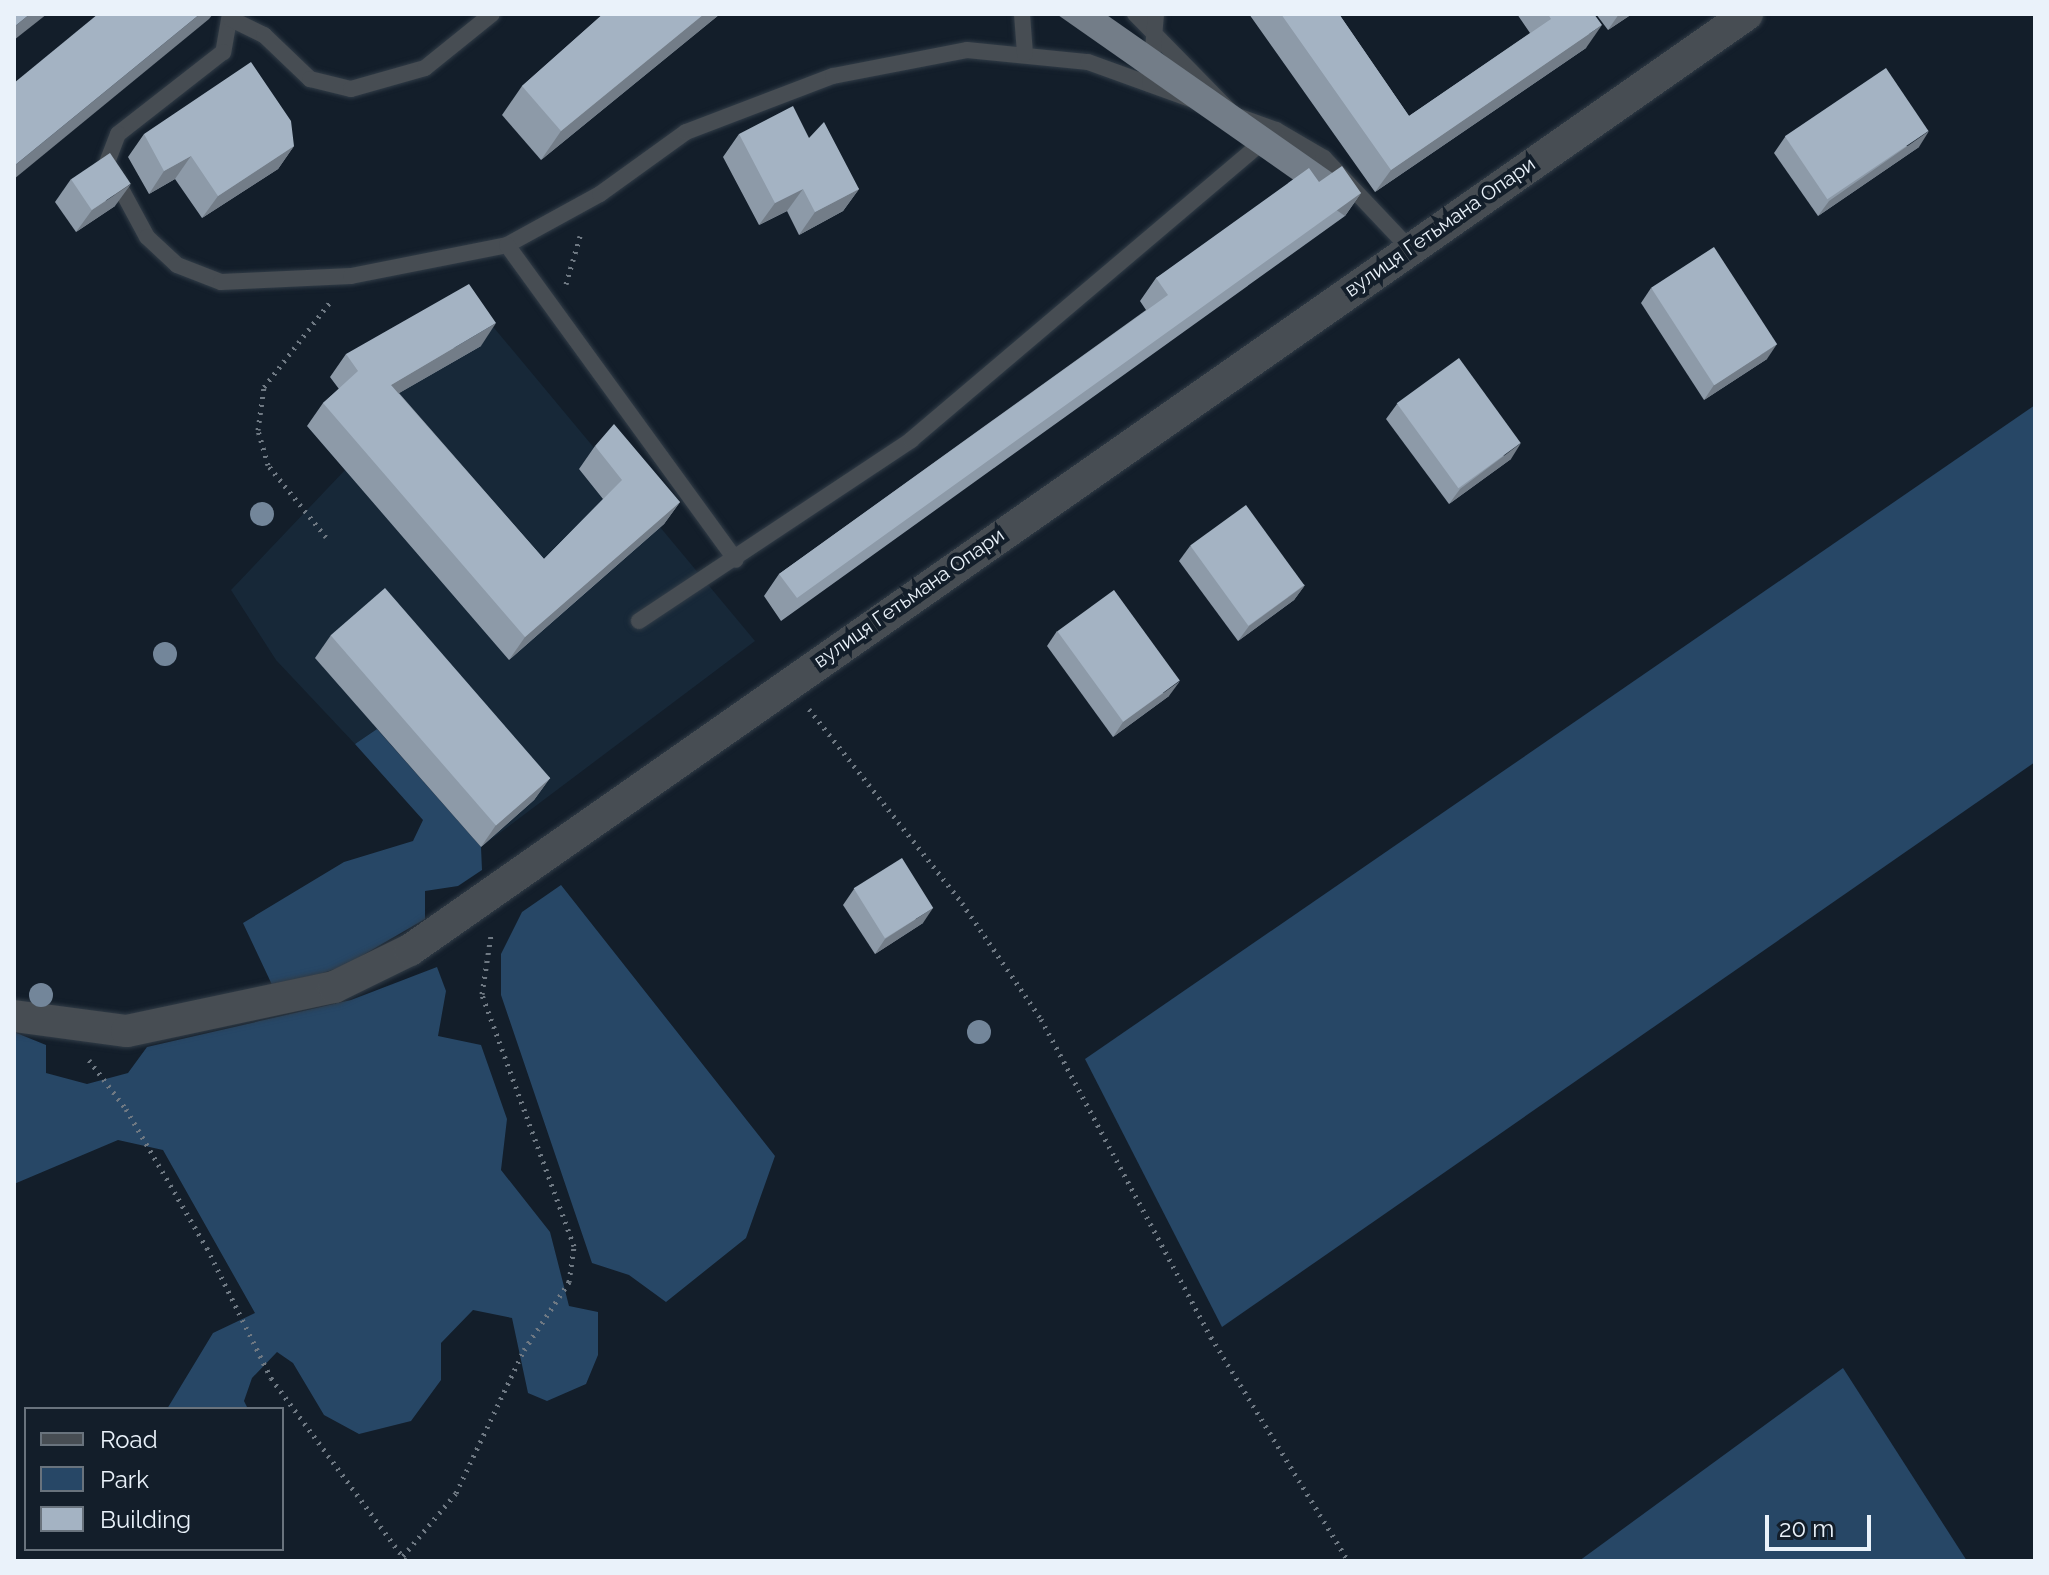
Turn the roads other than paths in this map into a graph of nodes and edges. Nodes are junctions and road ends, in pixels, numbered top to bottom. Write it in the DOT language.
graph roads {
  1 [pos="492,14"];
  2 [pos="1022,14"];
  3 [pos="1135,14"];
  4 [pos="1747,14"];
  5 [pos="231,16"];
  6 [pos="1155,23"];
  7 [pos="1025,54"];
  8 [pos="1150,84"];
  9 [pos="1233,114"];
  10 [pos="1276,130"];
  11 [pos="507,245"];
  12 [pos="1409,248"];
  13 [pos="736,560"];
  14 [pos="639,621"];
  15 [pos="14,1016"];
  1 -- 5 [label="lane"];
  2 -- 7 [label="lane"];
  3 -- 6 [label="lane"];
  4 -- 12 [label="street, вулиця Гетьмана Опари"];
  5 -- 11 [label="lane"];
  6 -- 8 [label="lane"];
  6 -- 9 [label="lane"];
  7 -- 8 [label="lane"];
  7 -- 11 [label="lane"];
  8 -- 9 [label="lane"];
  9 -- 10 [label="lane"];
  10 -- 12 [label="lane"];
  10 -- 13 [label="lane"];
  11 -- 13 [label="lane"];
  12 -- 15 [label="street, вулиця Гетьмана Опари"];
  13 -- 14 [label="lane"];
}
